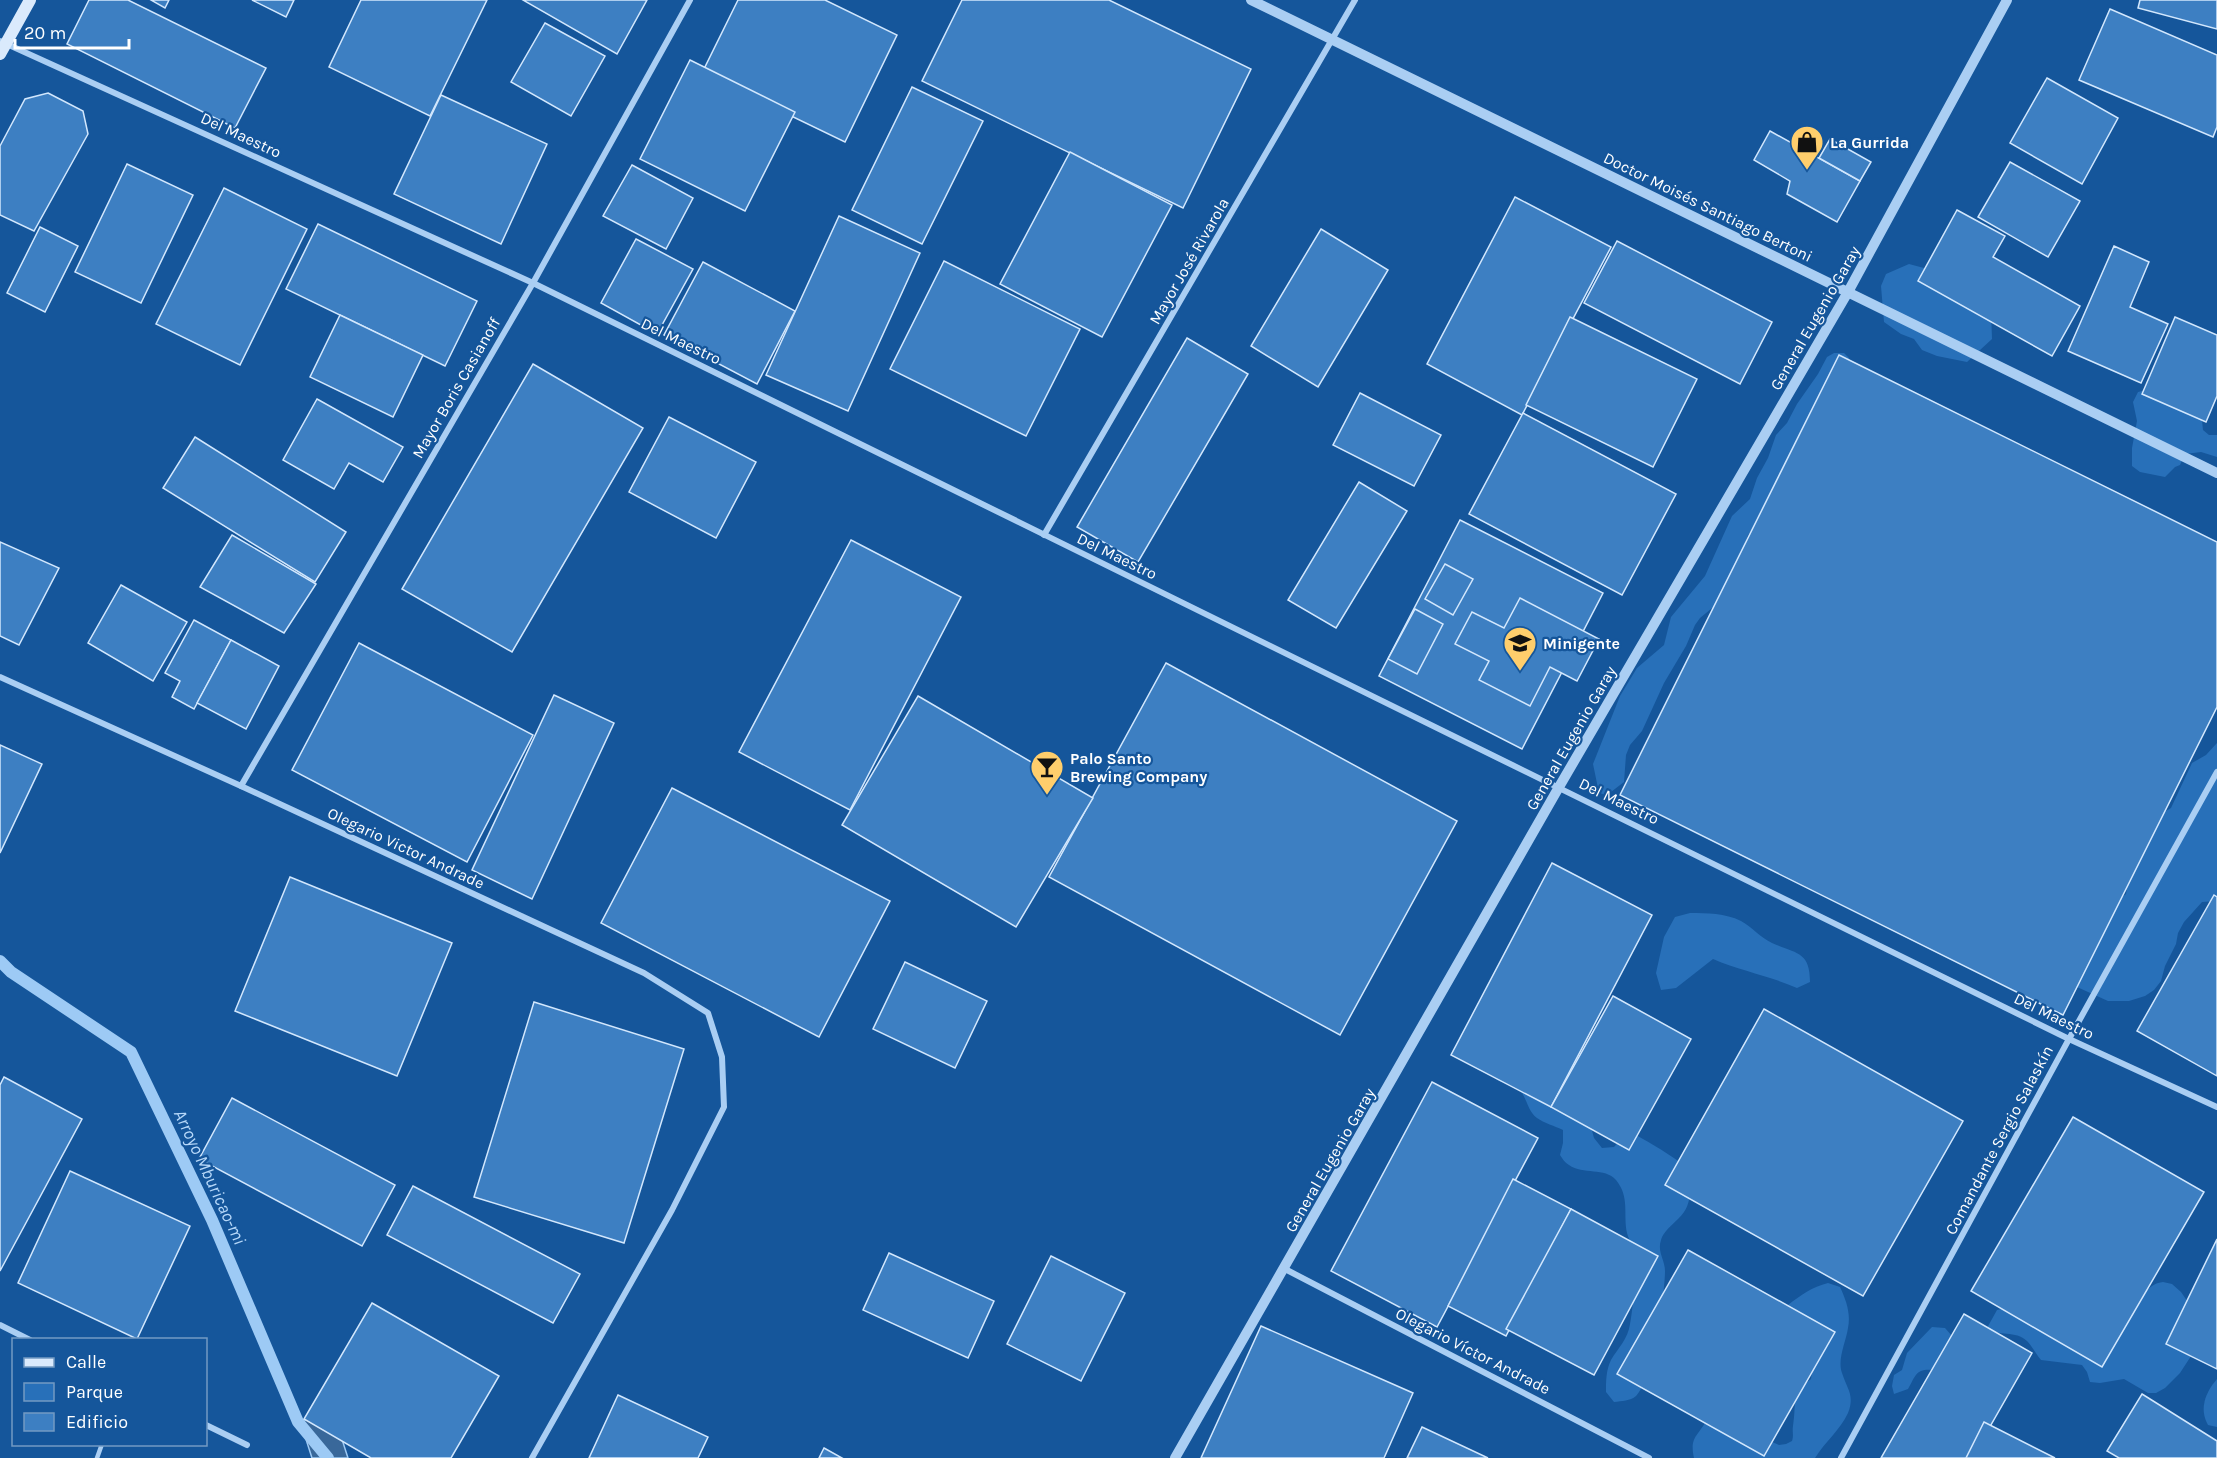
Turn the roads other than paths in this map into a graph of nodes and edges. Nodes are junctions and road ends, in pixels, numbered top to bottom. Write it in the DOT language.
graph roads {
  1 [pos="30,0"];
  2 [pos="690,0"];
  3 [pos="1251,0"];
  4 [pos="1356,0"];
  5 [pos="2007,0"];
  6 [pos="1333,42"];
  7 [pos="2,46"];
  8 [pos="533,283"];
  9 [pos="1848,292"];
  10 [pos="2217,473"];
  11 [pos="1044,535"];
  12 [pos="0,677"];
  13 [pos="2217,772"];
  14 [pos="241,786"];
  15 [pos="1559,787"];
  16 [pos="2069,1039"];
  17 [pos="2217,1107"];
  18 [pos="1285,1269"];
  19 [pos="0,1325"];
  20 [pos="26,1338"];
  21 [pos="207,1425"];
  22 [pos="247,1445"];
  23 [pos="532,1458"];
  24 [pos="1175,1458"];
  25 [pos="1649,1458"];
  26 [pos="1841,1458"];
  1 -- 7 [label="main road"];
  2 -- 8 [label="street, Mayor Boris Casianoff"];
  3 -- 6 [label="street, Doctor Moisés Santiago Bertoni"];
  4 -- 6 [label="street, Mayor José Rivarola"];
  5 -- 9 [label="street, General Eugenio Garay"];
  6 -- 9 [label="street, Doctor Moisés Santiago Bertoni"];
  6 -- 11 [label="street, Mayor José Rivarola"];
  7 -- 8 [label="street, Del Maestro"];
  8 -- 11 [label="street, Del Maestro"];
  8 -- 14 [label="street, Mayor Boris Casianoff"];
  9 -- 10 [label="street, Doctor Moisés Santiago Bertoni"];
  9 -- 15 [label="street, General Eugenio Garay"];
  11 -- 15 [label="street, Del Maestro"];
  12 -- 14 [label="street, Olegario Victor Andrade"];
  13 -- 16 [label="street, Comandante Sergio Salaskín"];
  14 -- 23 [label="street, Olegario Victor Andrade"];
  15 -- 16 [label="street, Del Maestro"];
  15 -- 18 [label="street, General Eugenio Garay"];
  16 -- 17 [label="street, Del Maestro"];
  16 -- 26 [label="street, Comandante Sergio Salaskín"];
  18 -- 24 [label="street, General Eugenio Garay"];
  18 -- 25 [label="street, Olegario Víctor Andrade"];
  19 -- 20 [label="street"];
  21 -- 22 [label="street"];
}
